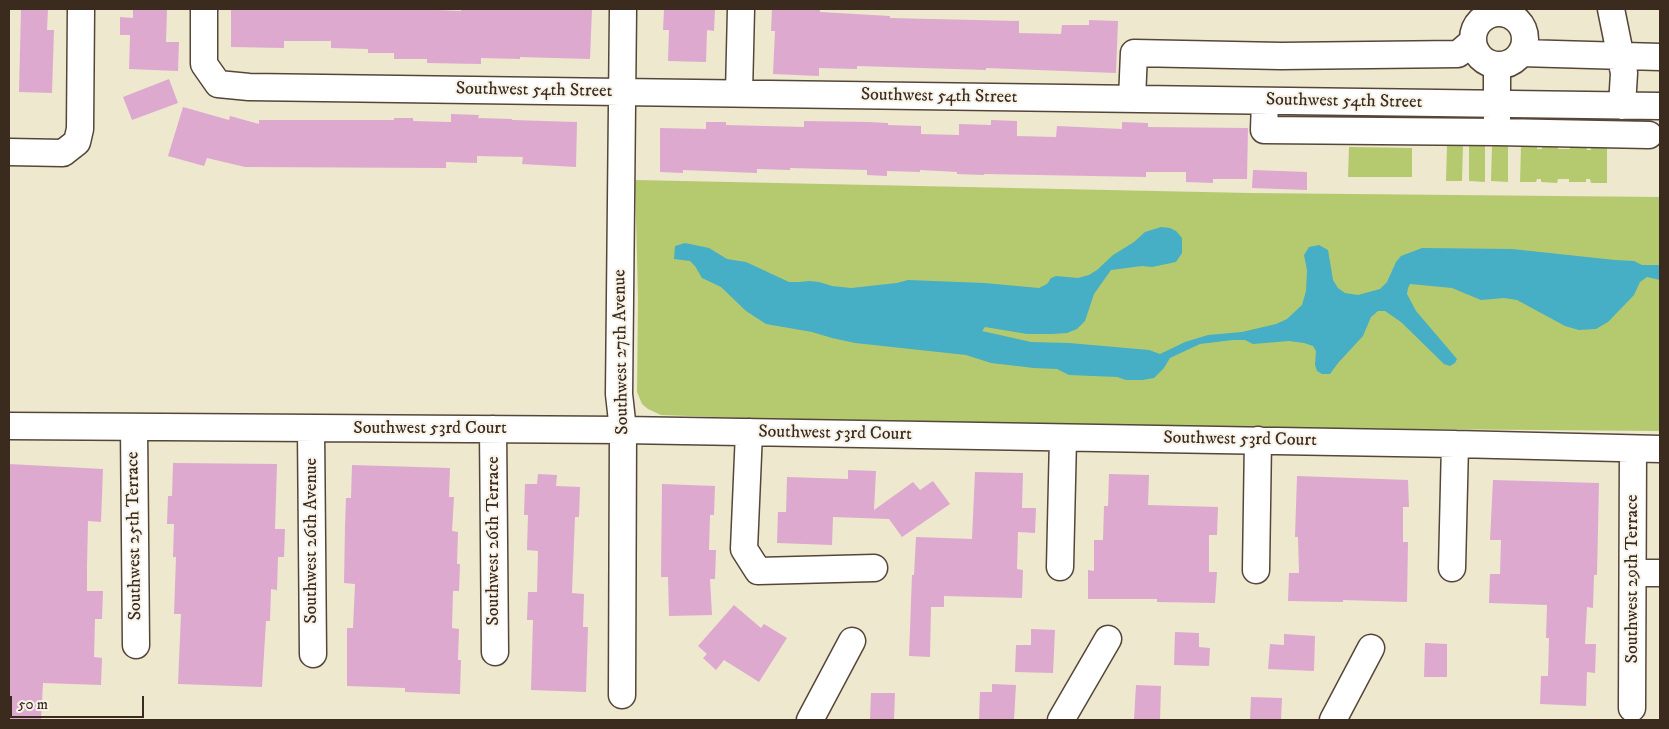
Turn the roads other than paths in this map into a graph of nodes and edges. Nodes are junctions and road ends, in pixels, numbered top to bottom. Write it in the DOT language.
graph roads {
  1 [pos="81,9"];
  2 [pos="204,9"];
  3 [pos="622,9"];
  4 [pos="741,9"];
  5 [pos="1611,9"];
  6 [pos="1472,42"];
  7 [pos="1521,53"];
  8 [pos="1620,56"];
  9 [pos="1660,57"];
  10 [pos="1497,65"];
  11 [pos="622,92"];
  12 [pos="740,94"];
  13 [pos="1132,100"];
  14 [pos="1265,102"];
  15 [pos="1497,104"];
  16 [pos="1622,106"];
  17 [pos="1660,106"];
  18 [pos="1497,132"];
  19 [pos="1649,135"];
  20 [pos="9,152"];
  21 [pos="9,426"];
  22 [pos="134,426"];
  23 [pos="311,428"];
  24 [pos="493,429"];
  25 [pos="624,430"];
  26 [pos="748,432"];
  27 [pos="1063,438"];
  28 [pos="1258,440"];
  29 [pos="1455,444"];
  30 [pos="1633,449"];
  31 [pos="1660,449"];
  32 [pos="1060,566"];
  33 [pos="874,568"];
  34 [pos="1452,568"];
  35 [pos="1256,570"];
  36 [pos="1634,573"];
  37 [pos="1660,573"];
  38 [pos="1108,639"];
  39 [pos="852,641"];
  40 [pos="136,645"];
  41 [pos="1372,648"];
  42 [pos="495,652"];
  43 [pos="313,654"];
  44 [pos="622,694"];
  45 [pos="1632,708"];
  46 [pos="810,720"];
  47 [pos="1061,720"];
  48 [pos="1333,720"];
  1 -- 20 [label="street"];
  2 -- 11 [label="street, Southwest 54th Street"];
  3 -- 11 [label="street, Southwest 27th Avenue"];
  4 -- 12 [label="street"];
  5 -- 8 [label="street"];
  6 -- 7 [label="street"];
  6 -- 10 [label="street"];
  6 -- 13 [label="street"];
  7 -- 8 [label="street"];
  7 -- 10 [label="street"];
  8 -- 9 [label="street"];
  8 -- 16 [label="street"];
  10 -- 15 [label="street"];
  11 -- 12 [label="street, Southwest 54th Street"];
  11 -- 25 [label="street, Southwest 27th Avenue"];
  12 -- 13 [label="street, Southwest 54th Street"];
  13 -- 14 [label="street, Southwest 54th Street"];
  14 -- 15 [label="street, Southwest 54th Street"];
  14 -- 18 [label="street"];
  15 -- 16 [label="street, Southwest 54th Street"];
  15 -- 18 [label="street"];
  16 -- 17 [label="street, Southwest 54th Street"];
  18 -- 19 [label="street"];
  21 -- 22 [label="street, Southwest 53rd Court"];
  22 -- 23 [label="street, Southwest 53rd Court"];
  22 -- 40 [label="street, Southwest 25th Terrace"];
  23 -- 24 [label="street, Southwest 53rd Court"];
  23 -- 43 [label="street, Southwest 26th Avenue"];
  24 -- 25 [label="street, Southwest 53rd Court"];
  24 -- 42 [label="street, Southwest 26th Terrace"];
  25 -- 26 [label="street, Southwest 53rd Court"];
  25 -- 44 [label="street, Southwest 27th Avenue"];
  26 -- 27 [label="street, Southwest 53rd Court"];
  26 -- 33 [label="street"];
  27 -- 28 [label="street, Southwest 53rd Court"];
  27 -- 32 [label="street"];
  28 -- 29 [label="street, Southwest 53rd Court"];
  28 -- 35 [label="street"];
  29 -- 30 [label="street, Southwest 53rd Court"];
  29 -- 34 [label="street"];
  30 -- 31 [label="street, Southwest 53rd Court"];
  30 -- 36 [label="street, Southwest 29th Terrace"];
  36 -- 37 [label="street"];
  36 -- 45 [label="street, Southwest 29th Terrace"];
  38 -- 47 [label="street"];
  39 -- 46 [label="street"];
  41 -- 48 [label="street"];
}
